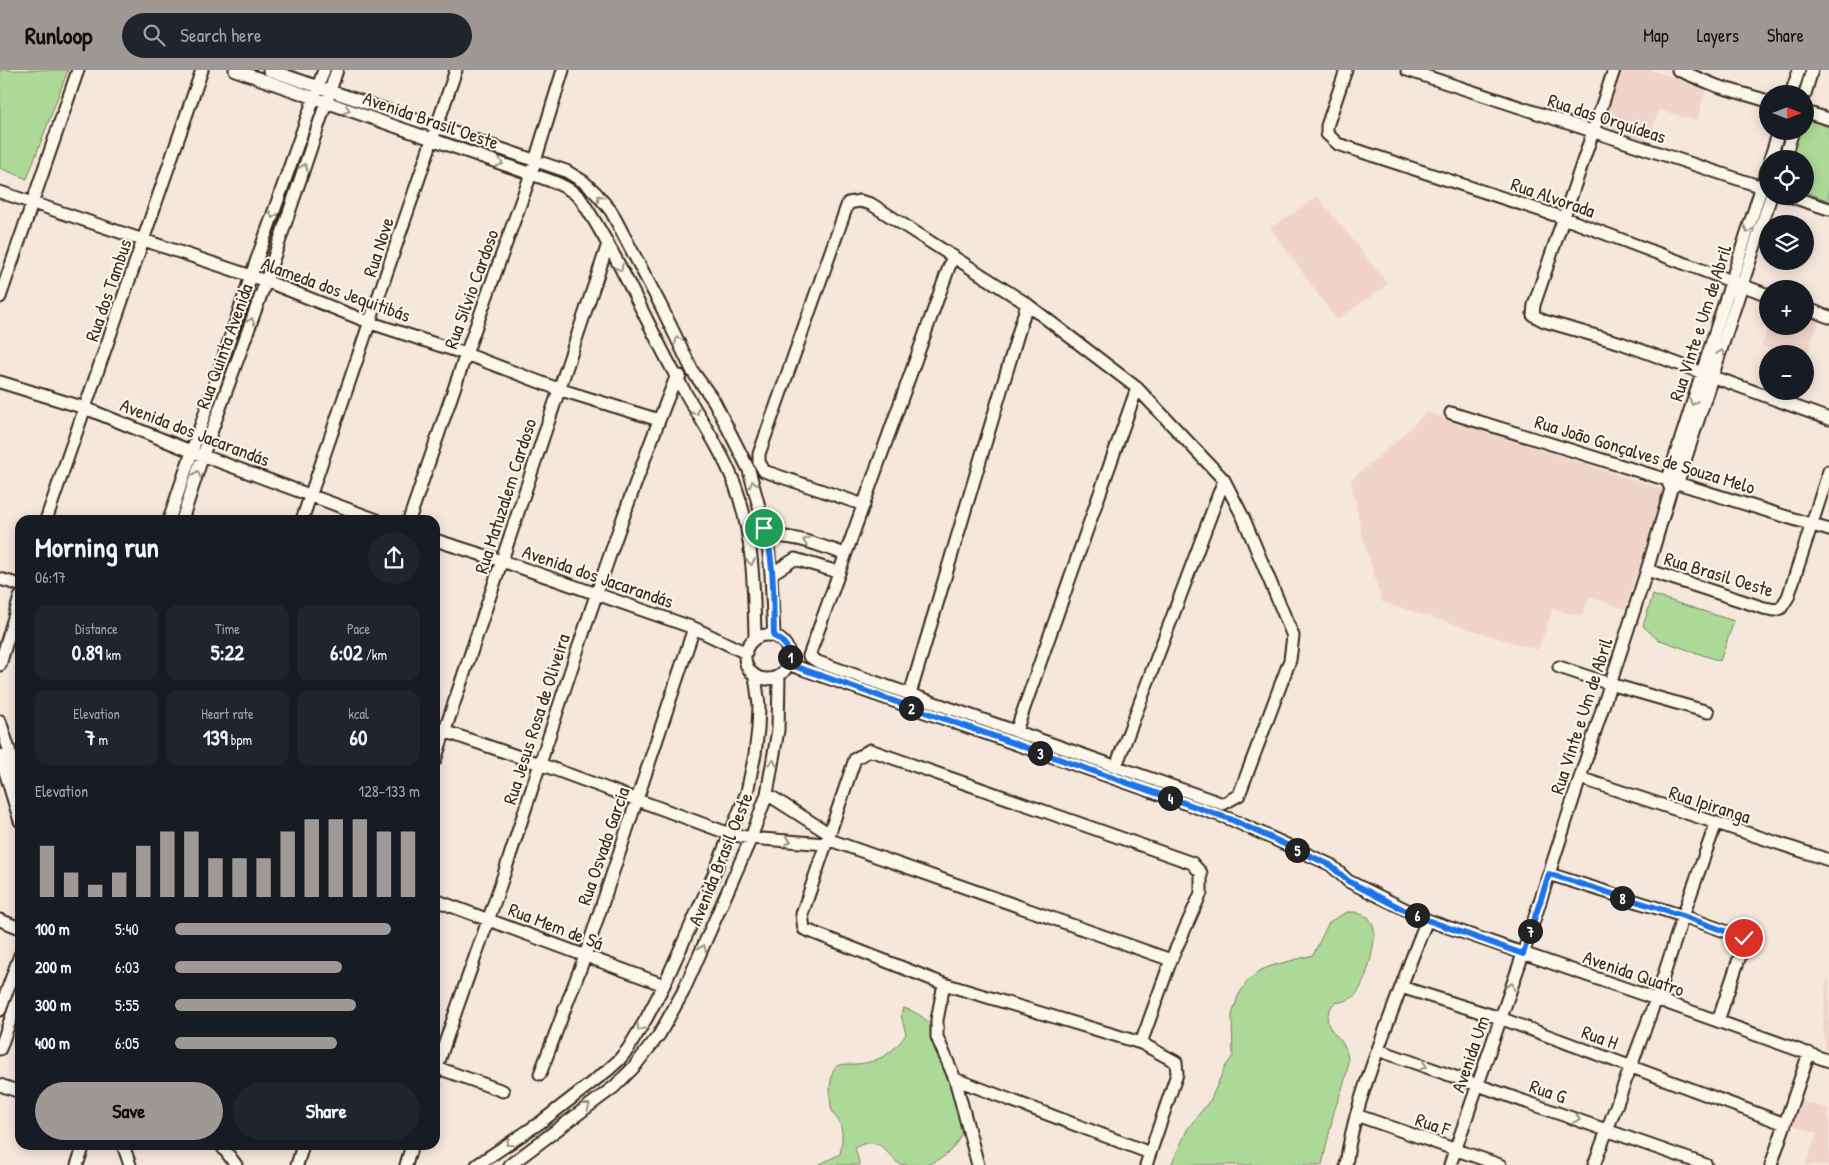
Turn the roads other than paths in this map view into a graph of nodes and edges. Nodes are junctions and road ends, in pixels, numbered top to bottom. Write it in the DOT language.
graph roads {
  1 [pos="78,70"];
  2 [pos="202,70"];
  3 [pos="235,70"];
  4 [pos="269,70"];
  5 [pos="324,70"];
  6 [pos="337,70"];
  7 [pos="456,70"];
  8 [pos="563,70"];
  9 [pos="1346,70"];
  10 [pos="1407,70"];
  11 [pos="1614,70"];
  12 [pos="1678,70"];
  13 [pos="1799,70"];
  14 [pos="1812,70"];
  15 [pos="1794,85"];
  16 [pos="1808,85"];
  17 [pos="316,93"];
  18 [pos="328,97"];
  19 [pos="1759,98"];
  20 [pos="1814,115"];
  21 [pos="1829,119"];
  22 [pos="436,128"];
  23 [pos="1594,132"];
  24 [pos="432,140"];
  25 [pos="534,160"];
  26 [pos="531,174"];
  27 [pos="1759,186"];
  28 [pos="0,192"];
  29 [pos="31,203"];
  30 [pos="1814,204"];
  31 [pos="1759,205"];
  32 [pos="1768,205"];
  33 [pos="1829,209"];
  34 [pos="1564,218"];
  35 [pos="144,241"];
  36 [pos="608,244"];
  37 [pos="952,256"];
  38 [pos="251,276"];
  39 [pos="266,281"];
  40 [pos="1737,284"];
  41 [pos="1759,292"];
  42 [pos="0,297"];
  43 [pos="1026,304"];
  44 [pos="1814,311"];
  45 [pos="1829,317"];
  46 [pos="371,323"];
  47 [pos="466,354"];
  48 [pos="694,372"];
  49 [pos="1708,375"];
  50 [pos="676,377"];
  51 [pos="0,382"];
  52 [pos="1137,388"];
  53 [pos="558,389"];
  54 [pos="85,408"];
  55 [pos="1451,413"];
  56 [pos="1829,419"];
  57 [pos="659,420"];
  58 [pos="198,453"];
  59 [pos="1829,471"];
  60 [pos="1224,480"];
  61 [pos="1672,483"];
  62 [pos="310,495"];
  63 [pos="864,505"];
  64 [pos="48,515"];
  65 [pos="171,515"];
  66 [pos="183,515"];
  67 [pos="304,515"];
  68 [pos="364,515"];
  69 [pos="411,515"];
  70 [pos="1812,525"];
  71 [pos="747,530"];
  72 [pos="1829,530"];
  73 [pos="765,532"];
  74 [pos="440,542"];
  75 [pos="845,554"];
  76 [pos="502,562"];
  77 [pos="1646,570"];
  78 [pos="838,572"];
  79 [pos="771,574"];
  80 [pos="0,579"];
  81 [pos="15,584"];
  82 [pos="596,594"];
  83 [pos="15,614"];
  84 [pos="694,628"];
  85 [pos="774,636"];
  86 [pos="755,638"];
  87 [pos="746,653"];
  88 [pos="788,664"];
  89 [pos="0,665"];
  90 [pos="1559,667"];
  91 [pos="755,676"];
  92 [pos="779,676"];
  93 [pos="1610,684"];
  94 [pos="910,694"];
  95 [pos="1708,712"];
  96 [pos="0,721"];
  97 [pos="440,730"];
  98 [pos="1016,731"];
  99 [pos="3,754"];
  100 [pos="540,764"];
  101 [pos="1116,766"];
  102 [pos="15,775"];
  103 [pos="1580,778"];
  104 [pos="766,794"];
  105 [pos="15,801"];
  106 [pos="638,801"];
  107 [pos="1716,823"];
  108 [pos="730,834"];
  109 [pos="751,838"];
  110 [pos="827,839"];
  111 [pos="1829,860"];
  112 [pos="1549,874"];
  113 [pos="440,902"];
  114 [pos="1683,916"];
  115 [pos="489,919"];
  116 [pos="0,920"];
  117 [pos="1427,920"];
  118 [pos="15,926"];
  119 [pos="1523,954"];
  120 [pos="585,956"];
  121 [pos="1171,960"];
  122 [pos="15,969"];
  123 [pos="944,984"];
  124 [pos="664,985"];
  125 [pos="1401,987"];
  126 [pos="1656,998"];
  127 [pos="15,1007"];
  128 [pos="0,1010"];
  129 [pos="1500,1018"];
  130 [pos="1718,1021"];
  131 [pos="1141,1043"];
  132 [pos="0,1049"];
  133 [pos="1378,1050"];
  134 [pos="1809,1053"];
  135 [pos="440,1059"];
  136 [pos="1829,1061"];
  137 [pos="1632,1067"];
  138 [pos="440,1071"];
  139 [pos="540,1074"];
  140 [pos="954,1079"];
  141 [pos="1478,1084"];
  142 [pos="0,1085"];
  143 [pos="15,1090"];
  144 [pos="504,1091"];
  145 [pos="1356,1115"];
  146 [pos="1785,1124"];
  147 [pos="1608,1130"];
  148 [pos="82,1150"];
  149 [pos="125,1150"];
  150 [pos="226,1150"];
  151 [pos="302,1150"];
  152 [pos="410,1150"];
  153 [pos="1456,1150"];
  154 [pos="1150,1154"];
  155 [pos="77,1165"];
  156 [pos="130,1165"];
  157 [pos="236,1165"];
  158 [pos="297,1165"];
  159 [pos="406,1165"];
  160 [pos="477,1165"];
  161 [pos="510,1165"];
  162 [pos="978,1165"];
  163 [pos="1146,1165"];
  164 [pos="1346,1165"];
  165 [pos="1450,1165"];
  166 [pos="1500,1165"];
  167 [pos="1594,1165"];
  168 [pos="1706,1165"];
  169 [pos="1771,1165"];
  1 -- 29 [label="street"];
  2 -- 35 [label="street, Rua dos Tambus"];
  3 -- 17 [label="street, Avenida Brasil Oeste"];
  4 -- 17 [label="street, Avenida Brasil Oeste"];
  5 -- 17 [label="street, Rua Quinta Avenida"];
  6 -- 18 [label="street, Rua Quinta Avenida"];
  7 -- 22 [label="street, Rua Nove"];
  8 -- 25 [label="street, Rua Silvio Cardoso"];
  9 -- 34 [label="street, Rua Alvorada"];
  10 -- 23 [label="street, Rua das Orquídeas"];
  11 -- 23 [label="street"];
  12 -- 19 [label="street"];
  13 -- 15 [label="street"];
  14 -- 16 [label="street"];
  17 -- 18 [label="street, Avenida Brasil Oeste"];
  17 -- 38 [label="street, Rua Quinta Avenida, one-way"];
  18 -- 22 [label="street, Avenida Brasil Oeste"];
  18 -- 24 [label="street, Avenida Brasil Oeste, one-way"];
  39 -- 18 [label="street, Rua Quinta Avenida, one-way"];
  20 -- 21 [label="street"];
  22 -- 24 [label="street, Rua Nove"];
  22 -- 25 [label="street, Avenida Brasil Oeste"];
  23 -- 27 [label="street, Rua das Orquídeas"];
  23 -- 34 [label="street"];
  24 -- 26 [label="street, Avenida Brasil Oeste, one-way"];
  24 -- 46 [label="street, Rua Nove"];
  25 -- 26 [label="street, Rua Silvio Cardoso"];
  48 -- 25 [label="street, Avenida Brasil Oeste, one-way"];
  26 -- 36 [label="street, Avenida Brasil Oeste"];
  26 -- 47 [label="street, Rua Silvio Cardoso"];
  28 -- 29 [label="street, Alameda dos Jequitibás"];
  29 -- 35 [label="street, Alameda dos Jequitibás"];
  29 -- 42 [label="street"];
  30 -- 33 [label="street"];
  31 -- 40 [label="street, Rua Vinte e Um de Abril, one-way"];
  32 -- 40 [label="street, Rua Vinte e Um de Abril"];
  34 -- 40 [label="street, Rua Alvorada"];
  34 -- 49 [label="street"];
  35 -- 38 [label="street, Alameda dos Jequitibás"];
  35 -- 54 [label="street, Rua dos Tambus"];
  36 -- 50 [label="street, Avenida Brasil Oeste, one-way"];
  36 -- 53 [label="street, Rua Matuzalem Cardoso"];
  37 -- 43 [label="street"];
  37 -- 63 [label="street"];
  37 -- 63 [label="street"];
  38 -- 39 [label="street, Alameda dos Jequitibás"];
  38 -- 58 [label="street, Rua Quinta Avenida"];
  39 -- 46 [label="street, Alameda dos Jequitibás"];
  58 -- 39 [label="street, Rua Quinta Avenida, one-way"];
  40 -- 41 [label="street, Rua Alvorada"];
  40 -- 49 [label="street, Rua Vinte e Um de Abril"];
  43 -- 52 [label="street"];
  43 -- 94 [label="street"];
  44 -- 45 [label="street"];
  46 -- 47 [label="street, Alameda dos Jequitibás"];
  46 -- 62 [label="street, Rua Nove"];
  47 -- 53 [label="street, Alameda dos Jequitibás"];
  47 -- 69 [label="street, Rua Silvio Cardoso"];
  48 -- 50 [label="street"];
  73 -- 48 [label="street, Avenida Brasil Oeste, one-way"];
  49 -- 56 [label="street"];
  49 -- 61 [label="street, Rua Vinte e Um de Abril"];
  50 -- 57 [label="street, Rua Jesus Rosa de Oliveira"];
  50 -- 71 [label="street, Avenida Brasil Oeste, one-way"];
  51 -- 54 [label="street, Avenida dos Jacarandás"];
  52 -- 60 [label="street"];
  52 -- 98 [label="street"];
  53 -- 57 [label="street, Alameda dos Jequitibás"];
  53 -- 76 [label="street, Rua Matuzalem Cardoso"];
  54 -- 58 [label="street, Avenida dos Jacarandás"];
  54 -- 64 [label="street, Rua dos Tambus"];
  55 -- 61 [label="street, Rua João Gonçalves de Souza Melo"];
  57 -- 82 [label="street, Rua Jesus Rosa de Oliveira"];
  58 -- 62 [label="street, Avenida dos Jacarandás"];
  58 -- 65 [label="street, Rua Quinta Avenida"];
  66 -- 58 [label="street, Rua Quinta Avenida, one-way"];
  59 -- 70 [label="street"];
  60 -- 101 [label="street"];
  60 -- 101 [label="street"];
  61 -- 70 [label="street, Rua João Gonçalves de Souza Melo"];
  61 -- 77 [label="street, Rua Vinte e Um de Abril"];
  62 -- 67 [label="street, Rua Nove"];
  62 -- 68 [label="street, Avenida dos Jacarandás"];
  63 -- 75 [label="street"];
  70 -- 72 [label="street, Rua João Gonçalves de Souza Melo"];
  70 -- 77 [label="street, Rua Brasil Oeste"];
  71 -- 73 [label="street"];
  71 -- 86 [label="street, Avenida Brasil Oeste, one-way"];
  75 -- 73 [label="street, one-way"];
  73 -- 79 [label="street, Avenida Brasil Oeste"];
  74 -- 76 [label="street, Avenida dos Jacarandás"];
  75 -- 78 [label="street"];
  76 -- 82 [label="street, Avenida dos Jacarandás"];
  76 -- 97 [label="street, Rua Matuzalem Cardoso"];
  77 -- 93 [label="street, Rua Vinte e Um de Abril"];
  78 -- 79 [label="street"];
  78 -- 94 [label="street"];
  79 -- 85 [label="street, Avenida Brasil Oeste"];
  80 -- 81 [label="street"];
  82 -- 84 [label="street, Avenida dos Jacarandás"];
  82 -- 100 [label="street, Rua Jesus Rosa de Oliveira"];
  83 -- 89 [label="street"];
  84 -- 87 [label="street, Avenida dos Jacarandás"];
  84 -- 106 [label="street, Rua Osvado Garcia"];
  85 -- 86 [label="street"];
  85 -- 88 [label="street"];
  86 -- 87 [label="street"];
  87 -- 91 [label="street"];
  88 -- 92 [label="street"];
  88 -- 117 [label="street, Avenida Quatro"];
  90 -- 93 [label="street"];
  91 -- 92 [label="street"];
  91 -- 108 [label="street, Avenida Brasil Oeste"];
  104 -- 92 [label="street, Avenida Brasil Oeste, one-way"];
  93 -- 95 [label="street"];
  93 -- 103 [label="street, Rua Vinte e Um de Abril"];
  94 -- 98 [label="street"];
  96 -- 99 [label="street"];
  97 -- 100 [label="street"];
  98 -- 101 [label="street"];
  99 -- 102 [label="street"];
  99 -- 105 [label="street"];
  100 -- 106 [label="street"];
  100 -- 115 [label="street, Rua Jesus Rosa de Oliveira"];
  103 -- 107 [label="street, Rua Ipiranga"];
  103 -- 112 [label="street, Rua Vinte e Um de Abril"];
  104 -- 109 [label="street, Avenida Brasil Oeste"];
  104 -- 110 [label="street"];
  106 -- 108 [label="street"];
  106 -- 120 [label="street, Rua Osvado Garcia"];
  107 -- 111 [label="street, Rua Ipiranga"];
  107 -- 114 [label="street"];
  108 -- 109 [label="street"];
  108 -- 124 [label="street, Avenida Brasil Oeste"];
  109 -- 110 [label="street, one-way"];
  161 -- 109 [label="street, Avenida Brasil Oeste, one-way"];
  110 -- 121 [label="street"];
  110 -- 121 [label="street"];
  110 -- 123 [label="street"];
  112 -- 114 [label="street"];
  112 -- 119 [label="street, Rua Vinte e Um de Abril"];
  113 -- 115 [label="street, Rua Mem de Sá"];
  114 -- 126 [label="street"];
  114 -- 130 [label="street"];
  115 -- 120 [label="street, Rua Mem de Sá"];
  115 -- 135 [label="street, Rua Jesus Rosa de Oliveira"];
  116 -- 118 [label="street"];
  117 -- 119 [label="street, Avenida Quatro"];
  117 -- 125 [label="street"];
  119 -- 126 [label="street, Avenida Quatro"];
  129 -- 119 [label="street, Avenida Um, one-way"];
  120 -- 124 [label="street, Rua Mem de Sá"];
  120 -- 139 [label="street, Rua Osvado Garcia"];
  121 -- 131 [label="street"];
  122 -- 128 [label="street"];
  123 -- 131 [label="street"];
  123 -- 140 [label="street"];
  124 -- 160 [label="street, Avenida Brasil Oeste, one-way"];
  125 -- 129 [label="street, Rua H"];
  125 -- 133 [label="street"];
  126 -- 130 [label="street, Avenida Quatro"];
  126 -- 137 [label="street"];
  127 -- 132 [label="street"];
  129 -- 137 [label="street, Rua H"];
  129 -- 141 [label="street, Avenida Um"];
  130 -- 134 [label="street, Avenida Quatro"];
  131 -- 154 [label="street"];
  133 -- 141 [label="street, Rua G, one-way"];
  133 -- 145 [label="street"];
  134 -- 136 [label="street, Avenida Quatro"];
  134 -- 146 [label="street"];
  137 -- 146 [label="street, Rua H"];
  137 -- 147 [label="street"];
  138 -- 144 [label="street"];
  140 -- 154 [label="street"];
  140 -- 162 [label="street"];
  141 -- 147 [label="street, Rua G, one-way"];
  141 -- 153 [label="street, Avenida Um"];
  142 -- 143 [label="street"];
  145 -- 153 [label="street, Rua F"];
  145 -- 164 [label="street"];
  146 -- 169 [label="street"];
  147 -- 167 [label="street"];
  147 -- 168 [label="street, Rua G"];
  148 -- 155 [label="street"];
  149 -- 156 [label="street"];
  150 -- 157 [label="street"];
  151 -- 158 [label="street"];
  152 -- 159 [label="street"];
  153 -- 165 [label="street, Avenida Um"];
  153 -- 166 [label="street, Rua F"];
  154 -- 163 [label="street"];
}
